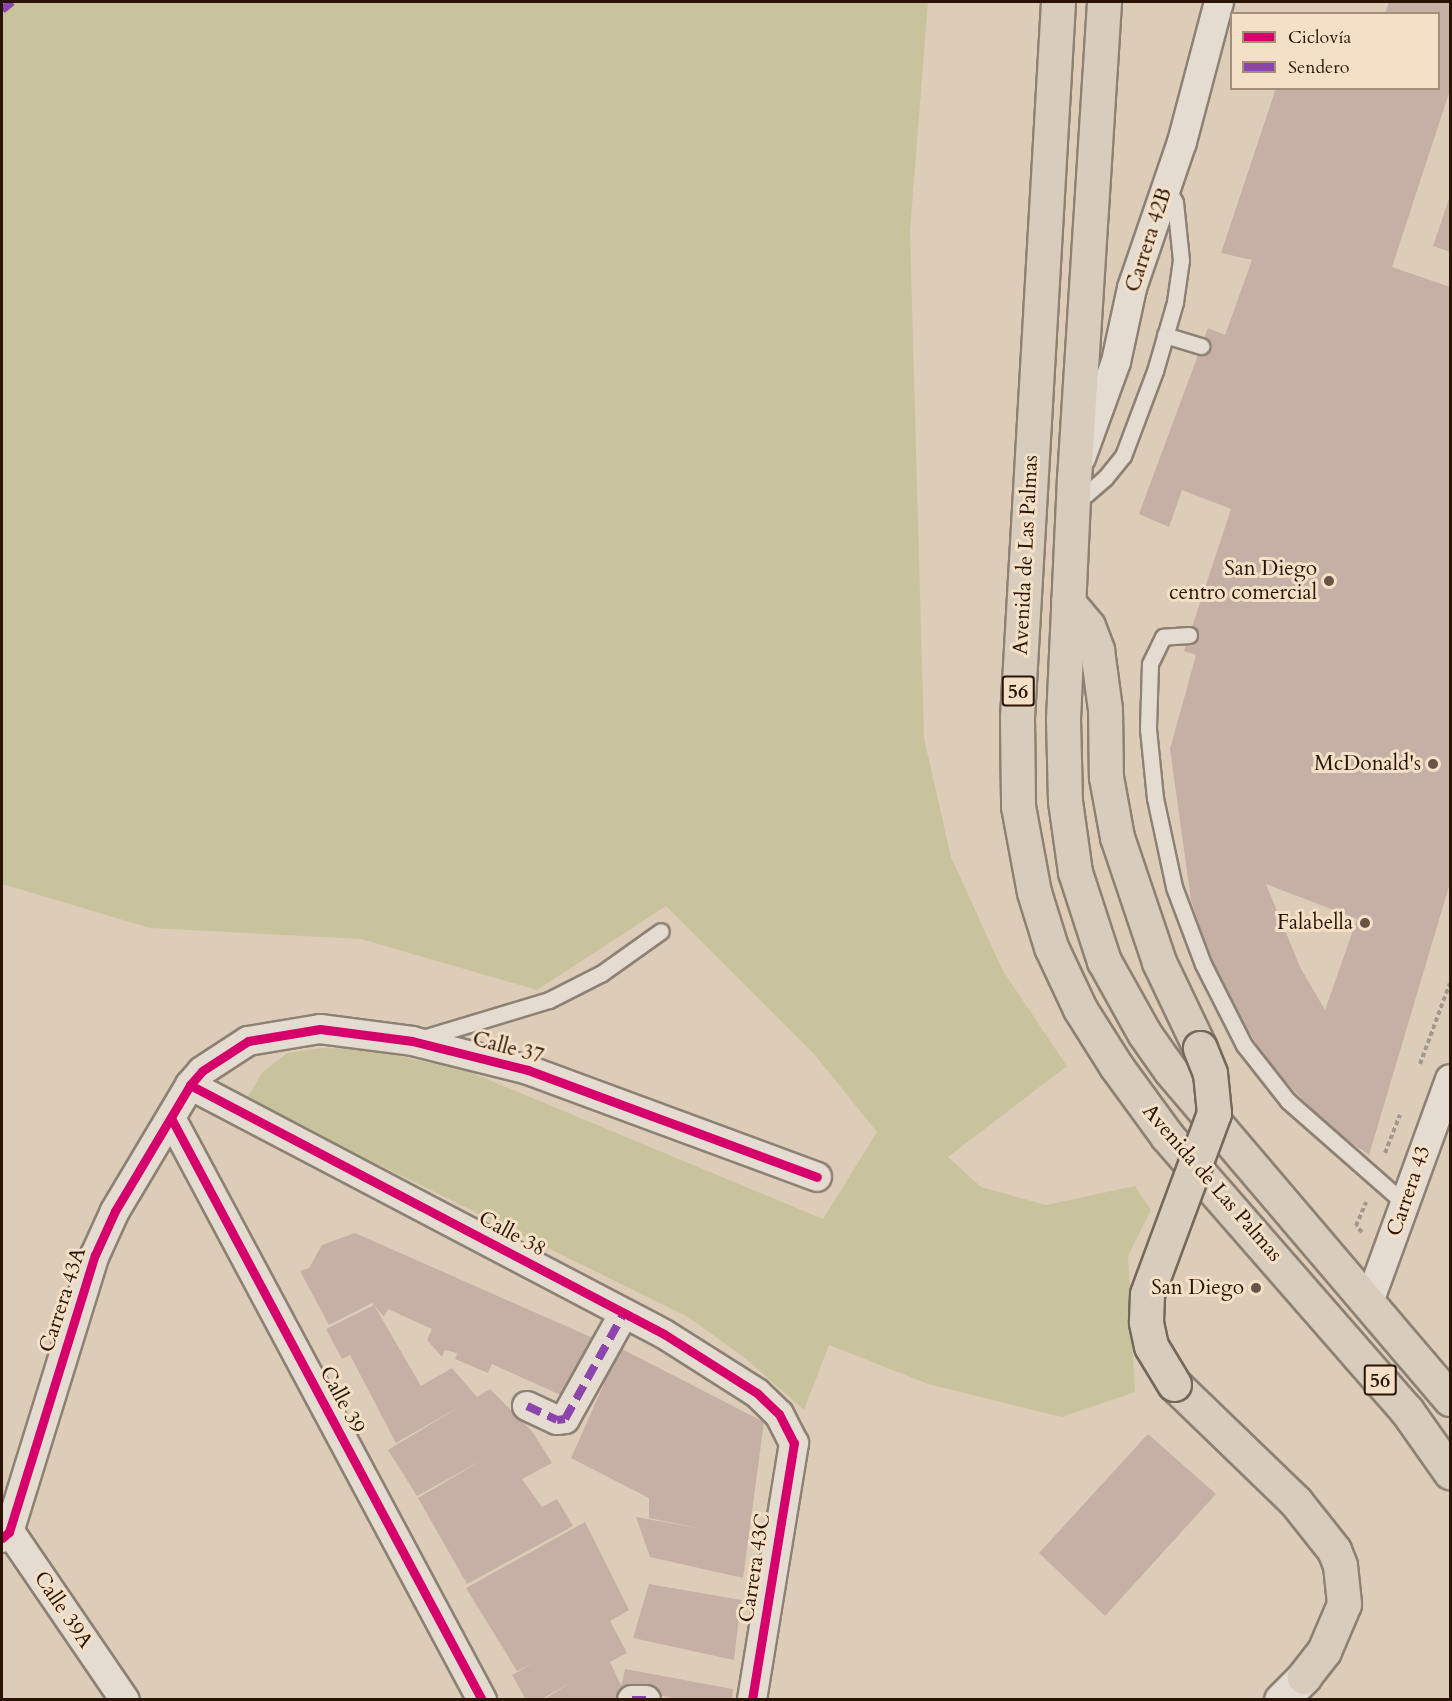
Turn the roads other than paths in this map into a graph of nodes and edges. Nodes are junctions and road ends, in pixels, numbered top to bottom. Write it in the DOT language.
graph roads {
  1 [pos="1058,2"];
  2 [pos="1104,2"];
  3 [pos="1219,2"];
  4 [pos="1166,187"];
  5 [pos="1165,335"];
  6 [pos="1201,346"];
  7 [pos="1073,491"];
  8 [pos="1068,602"];
  9 [pos="1189,635"];
  10 [pos="661,931"];
  11 [pos="412,1041"];
  12 [pos="1450,1079"];
  13 [pos="190,1085"];
  14 [pos="171,1118"];
  15 [pos="816,1177"];
  16 [pos="1404,1203"];
  17 [pos="1369,1302"];
  18 [pos="624,1313"];
  19 [pos="1450,1399"];
  20 [pos="527,1406"];
  21 [pos="794,1443"];
  22 [pos="1450,1472"];
  23 [pos="4,1530"];
  24 [pos="1292,1688"];
  25 [pos="124,1700"];
  26 [pos="482,1700"];
  27 [pos="632,1700"];
  28 [pos="646,1700"];
  29 [pos="752,1700"];
  1 -- 22 [label="main road, Avenida de Las Palmas / 56"];
  2 -- 7 [label="main road, Avenida de Las Palmas / 56"];
  3 -- 4 [label="street, Carrera 42B"];
  4 -- 5 [label="lane"];
  4 -- 7 [label="street, Carrera 42B"];
  5 -- 6 [label="lane"];
  5 -- 7 [label="lane"];
  7 -- 8 [label="main road, Avenida de Las Palmas / 56"];
  8 -- 17 [label="main road, Avenida de Las Palmas / 56"];
  8 -- 24 [label="main road, bridge"];
  9 -- 16 [label="lane"];
  10 -- 11 [label="lane"];
  11 -- 13 [label="street, Calle 37"];
  11 -- 15 [label="street, Calle 37"];
  12 -- 16 [label="street, Carrera 43"];
  13 -- 14 [label="street, Carrera 43A"];
  13 -- 18 [label="street, Calle 38"];
  14 -- 23 [label="street, Carrera 43A"];
  14 -- 26 [label="street, Calle 39"];
  16 -- 17 [label="street, Carrera 43"];
  17 -- 19 [label="main road, Avenida de Las Palmas / 56"];
  18 -- 20 [label="street"];
  18 -- 21 [label="street, Calle 38"];
  21 -- 29 [label="street, Carrera 43C"];
  23 -- 25 [label="street, Calle 39A"];
  27 -- 28 [label="street"];
}
